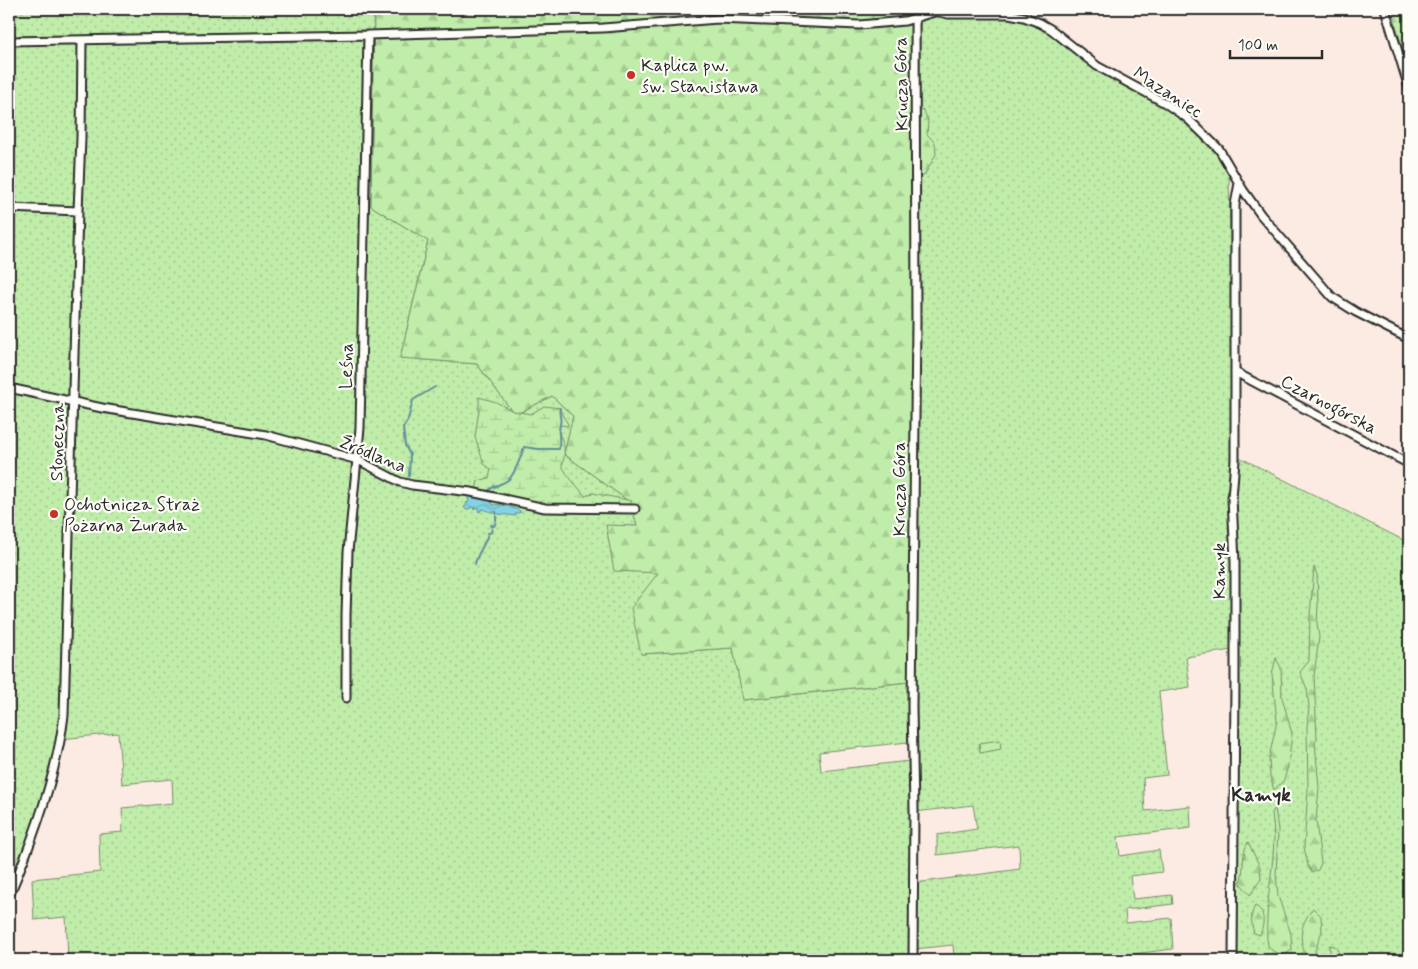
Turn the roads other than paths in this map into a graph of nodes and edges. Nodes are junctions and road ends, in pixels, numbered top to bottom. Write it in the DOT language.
graph roads {
  1 [pos="915,9"];
  2 [pos="1385,9"];
  3 [pos="932,10"];
  4 [pos="915,18"];
  5 [pos="368,35"];
  6 [pos="82,40"];
  7 [pos="9,41"];
  8 [pos="1409,88"];
  9 [pos="1239,182"];
  10 [pos="9,208"];
  11 [pos="78,211"];
  12 [pos="1409,339"];
  13 [pos="1235,372"];
  14 [pos="9,388"];
  15 [pos="73,403"];
  16 [pos="358,460"];
  17 [pos="1409,464"];
  18 [pos="635,509"];
  19 [pos="346,698"];
  20 [pos="9,896"];
  21 [pos="912,960"];
  22 [pos="1233,960"];
  1 -- 4 [label="street, Krucza Góra"];
  2 -- 8 [label="street"];
  3 -- 4 [label="street"];
  3 -- 9 [label="street, Mazaniec"];
  4 -- 5 [label="street"];
  4 -- 21 [label="street, Krucza Góra"];
  5 -- 6 [label="street"];
  5 -- 16 [label="street, Leśna"];
  6 -- 7 [label="street"];
  6 -- 11 [label="street, Słoneczna"];
  9 -- 12 [label="street, Mazaniec"];
  9 -- 13 [label="street, Kamyk"];
  10 -- 11 [label="street"];
  11 -- 15 [label="street, Słoneczna"];
  13 -- 17 [label="street, Czarnogórska"];
  13 -- 22 [label="street, Kamyk"];
  14 -- 15 [label="street, Źródlana"];
  15 -- 16 [label="street, Źródlana"];
  15 -- 20 [label="street, Słoneczna"];
  16 -- 18 [label="street, Źródlana"];
  16 -- 19 [label="street, Leśna"];
}
